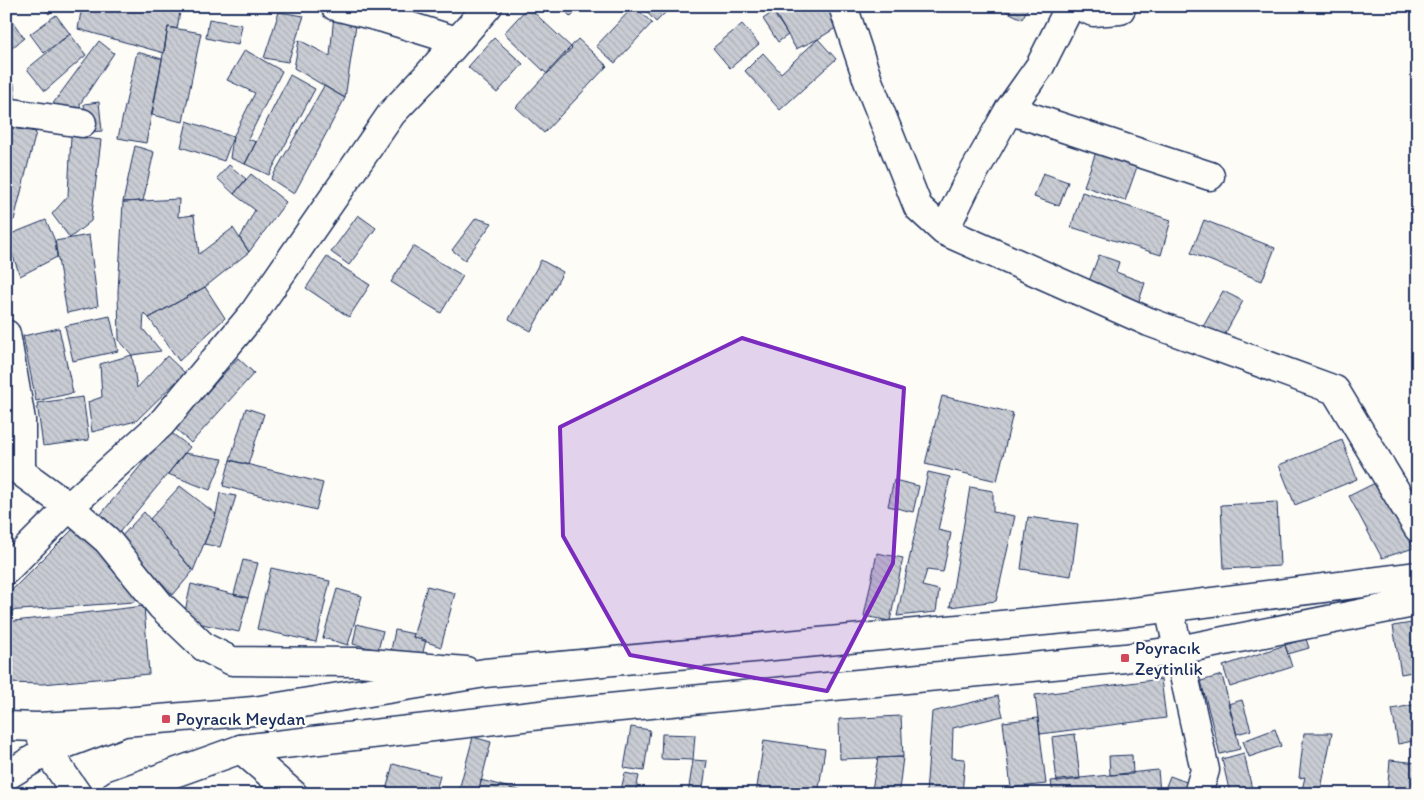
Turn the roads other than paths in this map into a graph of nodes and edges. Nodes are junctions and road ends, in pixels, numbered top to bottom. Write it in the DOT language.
graph roads {
  1 [pos="335,6"];
  2 [pos="488,6"];
  3 [pos="843,6"];
  4 [pos="1070,6"];
  5 [pos="1080,6"];
  6 [pos="1122,6"];
  7 [pos="457,41"];
  8 [pos="1009,110"];
  9 [pos="6,112"];
  10 [pos="82,123"];
  11 [pos="1210,176"];
  12 [pos="944,231"];
  13 [pos="6,334"];
  14 [pos="14,416"];
  15 [pos="69,507"];
  16 [pos="1418,528"];
  17 [pos="6,570"];
  18 [pos="1418,576"];
  19 [pos="1418,602"];
  20 [pos="1169,608"];
  21 [pos="1179,650"];
  22 [pos="485,673"];
  23 [pos="6,726"];
  24 [pos="42,739"];
  25 [pos="242,749"];
  26 [pos="6,776"];
  27 [pos="77,794"];
  28 [pos="116,794"];
  29 [pos="293,794"];
  30 [pos="1198,794"];
  1 -- 7 [label="street"];
  2 -- 7 [label="street"];
  3 -- 12 [label="street"];
  4 -- 8 [label="street"];
  5 -- 6 [label="street"];
  7 -- 15 [label="street"];
  8 -- 11 [label="street"];
  8 -- 12 [label="street"];
  9 -- 10 [label="street"];
  12 -- 16 [label="street"];
  13 -- 14 [label="street"];
  14 -- 15 [label="street"];
  15 -- 17 [label="street"];
  15 -- 22 [label="street"];
  18 -- 20 [label="street"];
  19 -- 21 [label="street"];
  20 -- 21 [label="street"];
  20 -- 22 [label="street"];
  21 -- 25 [label="street"];
  21 -- 30 [label="street"];
  22 -- 24 [label="street"];
  23 -- 24 [label="street"];
  24 -- 26 [label="street"];
  24 -- 27 [label="street"];
  25 -- 28 [label="street"];
  25 -- 29 [label="street"];
}
